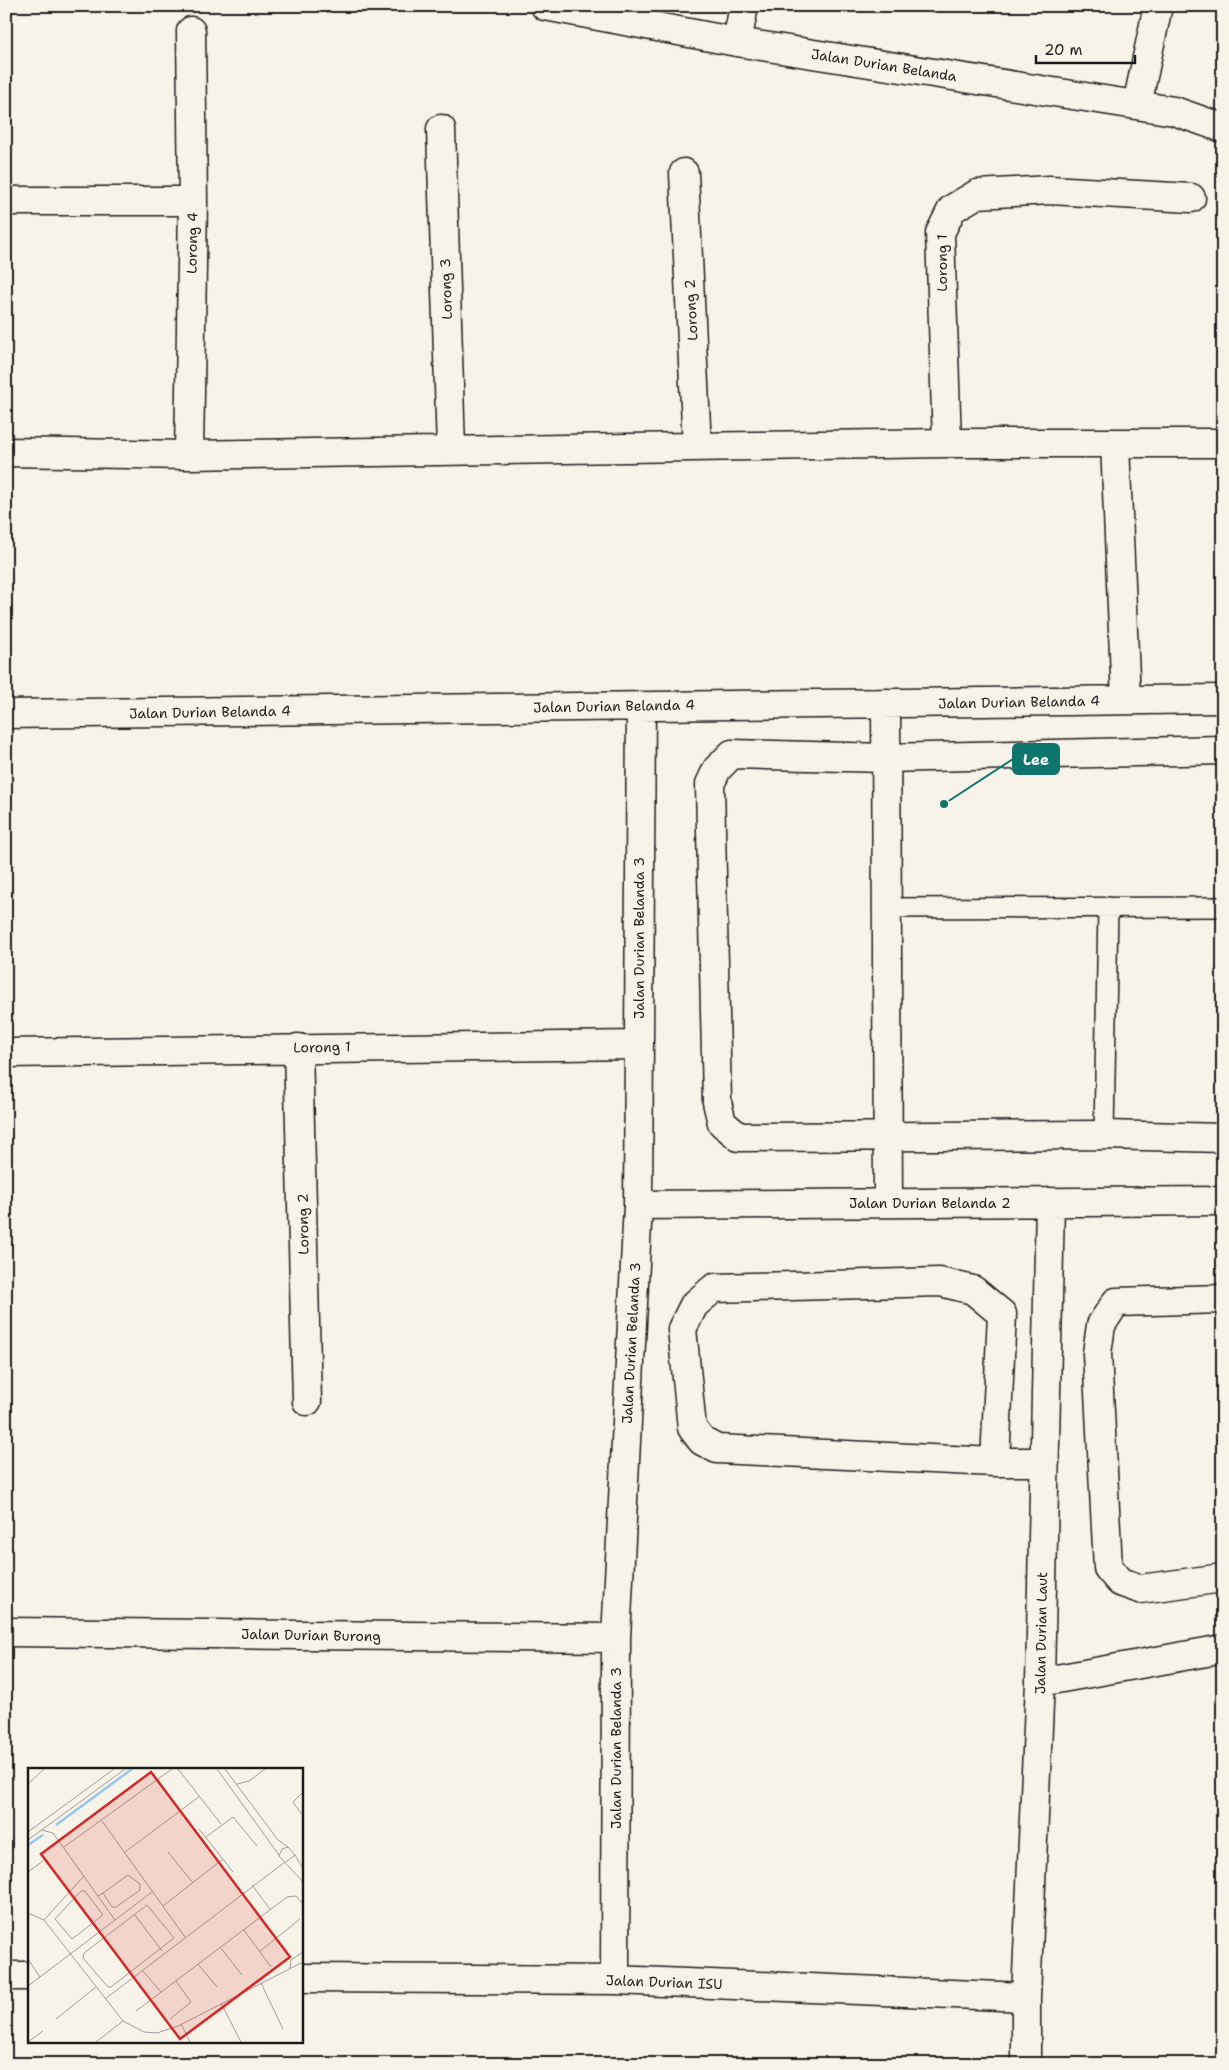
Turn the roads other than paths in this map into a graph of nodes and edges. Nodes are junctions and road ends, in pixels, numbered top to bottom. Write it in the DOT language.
graph roads {
  1 [pos="545,6"];
  2 [pos="744,6"];
  3 [pos="1158,6"];
  4 [pos="191,31"];
  5 [pos="737,42"];
  6 [pos="1137,105"];
  7 [pos="1223,128"];
  8 [pos="441,129"];
  9 [pos="684,173"];
  10 [pos="1191,198"];
  11 [pos="6,201"];
  12 [pos="193,201"];
  13 [pos="1223,442"];
  14 [pos="947,443"];
  15 [pos="1115,444"];
  16 [pos="697,448"];
  17 [pos="451,450"];
  18 [pos="6,452"];
  19 [pos="189,455"];
  20 [pos="1223,699"];
  21 [pos="1126,700"];
  22 [pos="886,703"];
  23 [pos="640,706"];
  24 [pos="6,714"];
  25 [pos="1223,750"];
  26 [pos="886,758"];
  27 [pos="1108,907"];
  28 [pos="1223,907"];
  29 [pos="887,908"];
  30 [pos="638,1045"];
  31 [pos="298,1048"];
  32 [pos="6,1053"];
  33 [pos="1104,1135"];
  34 [pos="888,1136"];
  35 [pos="1223,1138"];
  36 [pos="1223,1201"];
  37 [pos="1050,1202"];
  38 [pos="888,1203"];
  39 [pos="638,1205"];
  40 [pos="1223,1299"];
  41 [pos="307,1401"];
  42 [pos="995,1462"];
  43 [pos="1045,1462"];
  44 [pos="1223,1578"];
  45 [pos="6,1632"];
  46 [pos="616,1638"];
  47 [pos="1223,1649"];
  48 [pos="1040,1682"];
  49 [pos="6,1976"];
  50 [pos="28,1976"];
  51 [pos="302,1978"];
  52 [pos="615,1980"];
  53 [pos="1026,1997"];
  54 [pos="1026,2064"];
  1 -- 5 [label="street, Jalan Durian Belanda"];
  2 -- 5 [label="street"];
  3 -- 6 [label="street"];
  4 -- 12 [label="street, Lorong 4"];
  5 -- 6 [label="street, Jalan Durian Belanda"];
  6 -- 7 [label="street, Jalan Durian Belanda"];
  8 -- 17 [label="street, Lorong 3"];
  9 -- 16 [label="street, Lorong 2"];
  10 -- 14 [label="street, Lorong 1"];
  11 -- 12 [label="street"];
  12 -- 19 [label="street, Lorong 4"];
  13 -- 15 [label="street"];
  14 -- 15 [label="street"];
  14 -- 16 [label="street"];
  15 -- 21 [label="street"];
  16 -- 17 [label="street"];
  17 -- 19 [label="street"];
  18 -- 19 [label="street"];
  20 -- 21 [label="street, Jalan Durian Belanda 4"];
  21 -- 22 [label="street, Jalan Durian Belanda 4"];
  22 -- 23 [label="street, Jalan Durian Belanda 4"];
  22 -- 26 [label="street"];
  23 -- 24 [label="street, Jalan Durian Belanda 4"];
  23 -- 30 [label="street, Jalan Durian Belanda 3"];
  25 -- 26 [label="street"];
  26 -- 29 [label="street"];
  26 -- 34 [label="street"];
  27 -- 28 [label="lane"];
  27 -- 29 [label="lane"];
  27 -- 33 [label="lane"];
  29 -- 34 [label="street"];
  30 -- 31 [label="street, Lorong 1"];
  30 -- 39 [label="street, Jalan Durian Belanda 3"];
  31 -- 32 [label="street, Lorong 1"];
  31 -- 41 [label="street, Lorong 2"];
  33 -- 34 [label="street"];
  33 -- 35 [label="street"];
  34 -- 38 [label="street"];
  36 -- 37 [label="street, Jalan Durian Belanda 2"];
  37 -- 38 [label="street, Jalan Durian Belanda 2"];
  37 -- 43 [label="street, Jalan Durian Laut"];
  38 -- 39 [label="street, Jalan Durian Belanda 2"];
  39 -- 46 [label="street, Jalan Durian Belanda 3"];
  40 -- 44 [label="street"];
  42 -- 42 [label="street"];
  42 -- 43 [label="street"];
  43 -- 48 [label="street, Jalan Durian Laut"];
  45 -- 46 [label="street, Jalan Durian Burong"];
  46 -- 52 [label="street, Jalan Durian Belanda 3"];
  47 -- 48 [label="street"];
  48 -- 53 [label="street, Jalan Durian Laut"];
  49 -- 50 [label="street"];
  51 -- 52 [label="street, Jalan Durian ISU"];
  52 -- 53 [label="street, Jalan Durian ISU"];
  53 -- 54 [label="street, Jalan Durian Laut"];
}
